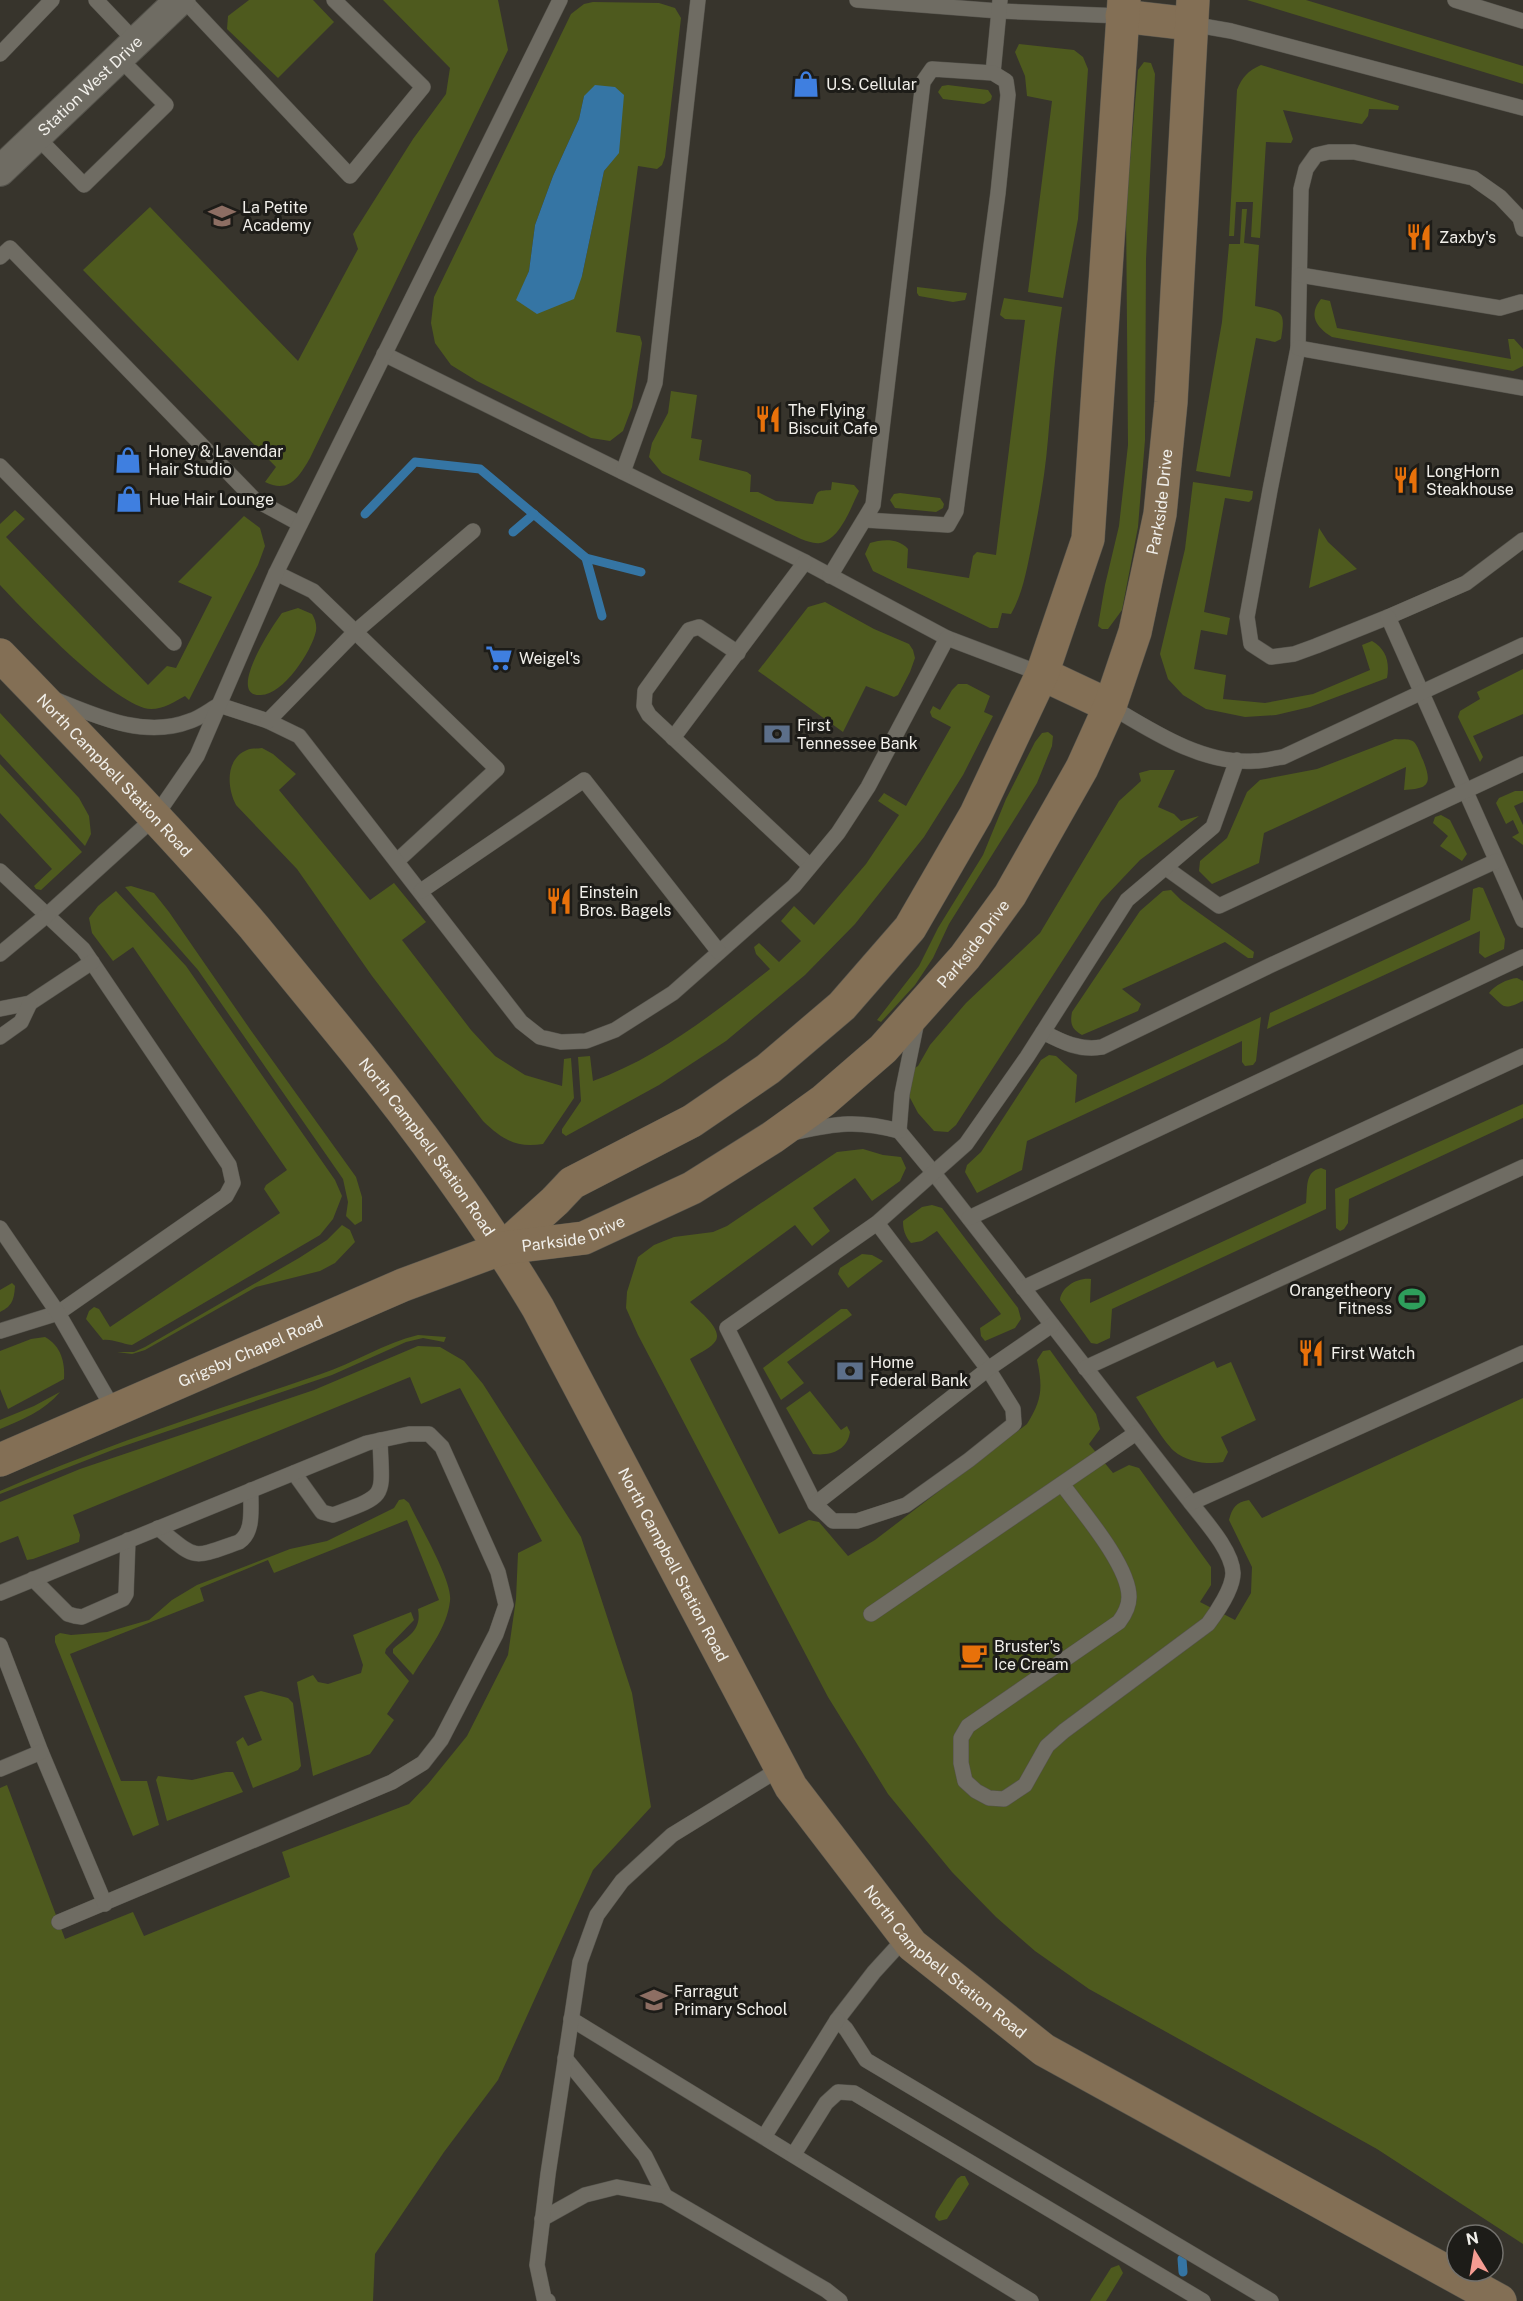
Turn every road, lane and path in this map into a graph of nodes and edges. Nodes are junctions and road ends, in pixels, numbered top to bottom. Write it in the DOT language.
graph roads {
  1 [pos="52,0"];
  2 [pos="96,0"];
  3 [pos="334,0"];
  4 [pos="560,0"];
  5 [pos="698,0"];
  6 [pos="857,0"];
  7 [pos="1455,0"];
  8 [pos="173,3"];
  9 [pos="999,5"];
  10 [pos="1123,8"];
  11 [pos="1192,12"];
  12 [pos="1523,21"];
  13 [pos="128,50"];
  14 [pos="0,54"];
  15 [pos="993,73"];
  16 [pos="1523,108"];
  17 [pos="36,136"];
  18 [pos="0,171"];
  19 [pos="1523,229"];
  20 [pos="0,257"];
  21 [pos="1300,275"];
  22 [pos="1522,299"];
  23 [pos="1298,348"];
  24 [pos="384,354"];
  25 [pos="1523,388"];
  26 [pos="0,466"];
  27 [pos="623,472"];
  28 [pos="865,520"];
  29 [pos="300,524"];
  30 [pos="473,531"];
  31 [pos="1523,540"];
  32 [pos="805,562"];
  33 [pos="276,573"];
  34 [pos="830,576"];
  35 [pos="1388,618"];
  36 [pos="355,632"];
  37 [pos="947,638"];
  38 [pos="174,643"];
  39 [pos="1523,645"];
  40 [pos="738,653"];
  41 [pos="0,655"];
  42 [pos="1042,674"];
  43 [pos="34,691"];
  44 [pos="1420,693"];
  45 [pos="219,705"];
  46 [pos="1110,706"];
  47 [pos="268,721"];
  48 [pos="673,738"];
  49 [pos="1237,760"];
  50 [pos="1518,770"];
  51 [pos="1464,790"];
  52 [pos="155,818"];
  53 [pos="397,861"];
  54 [pos="1496,861"];
  55 [pos="810,866"];
  56 [pos="1166,868"];
  57 [pos="0,871"];
  58 [pos="421,891"];
  59 [pos="46,915"];
  60 [pos="1523,920"];
  61 [pos="719,952"];
  62 [pos="0,954"];
  63 [pos="1523,957"];
  64 [pos="92,962"];
  65 [pos="30,1003"];
  66 [pos="0,1009"];
  67 [pos="920,1009"];
  68 [pos="1043,1032"];
  69 [pos="0,1037"];
  70 [pos="1523,1056"];
  71 [pos="899,1131"];
  72 [pos="773,1137"];
  73 [pos="1523,1167"];
  74 [pos="933,1172"];
  75 [pos="969,1218"];
  76 [pos="877,1223"];
  77 [pos="0,1228"];
  78 [pos="502,1248"];
  79 [pos="1023,1288"];
  80 [pos="58,1313"];
  81 [pos="1052,1325"];
  82 [pos="0,1332"];
  83 [pos="1523,1353"];
  84 [pos="1085,1368"];
  85 [pos="988,1369"];
  86 [pos="114,1410"];
  87 [pos="1136,1433"];
  88 [pos="380,1440"];
  89 [pos="0,1460"];
  90 [pos="294,1473"];
  91 [pos="1062,1484"];
  92 [pos="251,1490"];
  93 [pos="1191,1503"];
  94 [pos="815,1504"];
  95 [pos="158,1528"];
  96 [pos="128,1540"];
  97 [pos="33,1579"];
  98 [pos="0,1593"];
  99 [pos="871,1614"];
  100 [pos="0,1645"];
  101 [pos="41,1752"];
  102 [pos="781,1768"];
  103 [pos="0,1769"];
  104 [pos="105,1904"];
  105 [pos="59,1922"];
  106 [pos="906,1937"];
  107 [pos="571,2019"];
  108 [pos="837,2020"];
  109 [pos="566,2058"];
  110 [pos="764,2137"];
  111 [pos="794,2154"];
  112 [pos="665,2196"];
  113 [pos="542,2219"];
  114 [pos="548,2301"];
  115 [pos="840,2301"];
  116 [pos="1031,2301"];
  117 [pos="1203,2301"];
  118 [pos="1271,2301"];
  119 [pos="1500,2301"];
  1 -- 14 [label="lane"];
  2 -- 13 [label="lane"];
  3 -- 8 [label="lane"];
  4 -- 24 [label="lane"];
  5 -- 27 [label="lane"];
  6 -- 9 [label="lane"];
  7 -- 12 [label="lane"];
  8 -- 13 [label="street, Station West Drive"];
  9 -- 10 [label="lane"];
  9 -- 15 [label="lane"];
  10 -- 11 [label="street"];
  10 -- 42 [label="street, Parkside Drive"];
  11 -- 16 [label="lane"];
  11 -- 46 [label="street, Parkside Drive"];
  13 -- 17 [label="street, Station West Drive"];
  13 -- 17 [label="lane"];
  15 -- 28 [label="lane"];
  15 -- 28 [label="lane"];
  17 -- 18 [label="street, Station West Drive"];
  19 -- 21 [label="lane"];
  20 -- 29 [label="lane"];
  21 -- 22 [label="lane"];
  21 -- 23 [label="lane"];
  23 -- 25 [label="lane"];
  23 -- 35 [label="lane"];
  24 -- 27 [label="lane"];
  24 -- 29 [label="lane"];
  26 -- 38 [label="lane"];
  27 -- 32 [label="lane"];
  28 -- 34 [label="lane"];
  29 -- 33 [label="lane"];
  30 -- 36 [label="lane"];
  31 -- 35 [label="lane"];
  32 -- 34 [label="lane"];
  32 -- 40 [label="lane"];
  33 -- 36 [label="lane"];
  33 -- 45 [label="lane"];
  34 -- 37 [label="lane"];
  35 -- 44 [label="lane"];
  36 -- 47 [label="lane"];
  36 -- 53 [label="lane"];
  37 -- 42 [label="lane"];
  37 -- 55 [label="lane"];
  39 -- 44 [label="lane"];
  40 -- 48 [label="lane"];
  40 -- 48 [label="lane"];
  41 -- 43 [label="street, North Campbell Station Road"];
  42 -- 46 [label="street"];
  42 -- 78 [label="street, Parkside Drive"];
  43 -- 45 [label="lane"];
  43 -- 52 [label="street, North Campbell Station Road"];
  44 -- 49 [label="lane"];
  44 -- 51 [label="lane"];
  45 -- 47 [label="lane"];
  45 -- 52 [label="lane"];
  46 -- 49 [label="lane"];
  46 -- 67 [label="street, Parkside Drive"];
  47 -- 53 [label="lane"];
  48 -- 55 [label="lane"];
  49 -- 56 [label="lane"];
  50 -- 51 [label="lane"];
  51 -- 54 [label="lane"];
  51 -- 56 [label="lane"];
  52 -- 59 [label="lane"];
  52 -- 78 [label="street, North Campbell Station Road"];
  53 -- 58 [label="lane"];
  54 -- 60 [label="lane"];
  54 -- 68 [label="lane"];
  55 -- 61 [label="lane"];
  56 -- 68 [label="lane"];
  57 -- 59 [label="lane"];
  58 -- 61 [label="lane"];
  58 -- 61 [label="lane"];
  59 -- 62 [label="lane"];
  59 -- 64 [label="lane"];
  63 -- 75 [label="lane"];
  64 -- 65 [label="lane"];
  64 -- 80 [label="lane"];
  65 -- 66 [label="lane"];
  65 -- 69 [label="lane"];
  67 -- 71 [label="lane"];
  67 -- 72 [label="street, Parkside Drive"];
  68 -- 74 [label="lane"];
  70 -- 79 [label="lane"];
  71 -- 72 [label="lane"];
  71 -- 74 [label="lane"];
  72 -- 78 [label="street, Parkside Drive"];
  73 -- 84 [label="lane"];
  74 -- 75 [label="lane"];
  74 -- 76 [label="lane"];
  75 -- 79 [label="lane"];
  76 -- 85 [label="lane"];
  76 -- 94 [label="lane"];
  77 -- 80 [label="lane"];
  78 -- 86 [label="street, Grigsby Chapel Road"];
  78 -- 102 [label="street, North Campbell Station Road"];
  79 -- 81 [label="lane"];
  80 -- 82 [label="lane"];
  80 -- 86 [label="lane"];
  81 -- 84 [label="lane"];
  81 -- 85 [label="lane"];
  83 -- 93 [label="lane"];
  84 -- 87 [label="lane"];
  85 -- 94 [label="lane"];
  85 -- 94 [label="lane"];
  86 -- 89 [label="street, Grigsby Chapel Road"];
  87 -- 91 [label="lane"];
  87 -- 93 [label="lane"];
  88 -- 90 [label="lane"];
  88 -- 90 [label="lane"];
  88 -- 104 [label="lane"];
  90 -- 92 [label="lane"];
  91 -- 93 [label="lane"];
  91 -- 99 [label="lane"];
  92 -- 95 [label="lane"];
  92 -- 95 [label="lane"];
  95 -- 96 [label="lane"];
  96 -- 97 [label="lane"];
  96 -- 97 [label="lane"];
  97 -- 98 [label="lane"];
  100 -- 101 [label="lane"];
  101 -- 103 [label="lane"];
  101 -- 104 [label="lane"];
  102 -- 106 [label="street, North Campbell Station Road"];
  102 -- 107 [label="lane"];
  104 -- 105 [label="lane"];
  106 -- 108 [label="lane"];
  106 -- 119 [label="street, North Campbell Station Road"];
  107 -- 109 [label="lane"];
  107 -- 110 [label="lane"];
  108 -- 110 [label="lane"];
  108 -- 118 [label="lane"];
  109 -- 112 [label="lane"];
  109 -- 113 [label="lane"];
  110 -- 111 [label="lane"];
  111 -- 116 [label="lane"];
  111 -- 117 [label="lane"];
  112 -- 113 [label="lane"];
  112 -- 115 [label="lane"];
  113 -- 114 [label="lane"];
}
